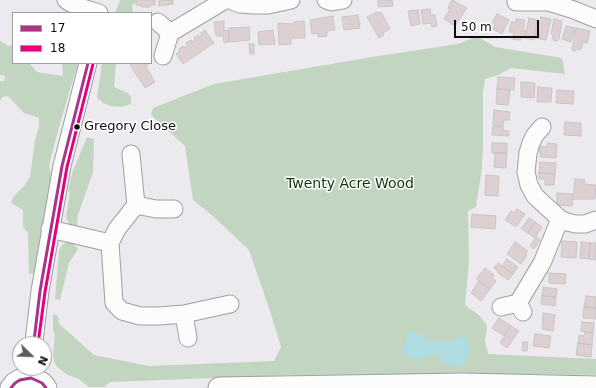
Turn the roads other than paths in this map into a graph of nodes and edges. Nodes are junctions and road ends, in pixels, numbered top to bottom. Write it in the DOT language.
graph roads {
  1 [pos="66,0"];
  2 [pos="107,0"];
  3 [pos="225,0"];
  4 [pos="230,0"];
  5 [pos="291,0"];
  6 [pos="326,0"];
  7 [pos="343,0"];
  8 [pos="548,1"];
  9 [pos="516,2"];
  10 [pos="97,12"];
  11 [pos="101,12"];
  12 [pos="596,20"];
  13 [pos="163,56"];
  14 [pos="88,64"];
  15 [pos="542,122"];
  16 [pos="130,154"];
  17 [pos="136,205"];
  18 [pos="174,209"];
  19 [pos="560,219"];
  20 [pos="596,220"];
  21 [pos="50,229"];
  22 [pos="110,242"];
  23 [pos="233,303"];
  24 [pos="501,307"];
  25 [pos="184,314"];
  26 [pos="35,336"];
  27 [pos="188,338"];
  28 [pos="13,382"];
  29 [pos="46,382"];
  30 [pos="596,387"];
  31 [pos="219,388"];
  1 -- 10 [label="street"];
  2 -- 11 [label="street"];
  3 -- 13 [label="street"];
  4 -- 5 [label="street"];
  6 -- 7 [label="street"];
  8 -- 9 [label="street"];
  8 -- 12 [label="street"];
  14 -- 21 [label="street"];
  15 -- 19 [label="street"];
  16 -- 17 [label="street"];
  17 -- 18 [label="street"];
  17 -- 22 [label="street"];
  19 -- 20 [label="street"];
  19 -- 24 [label="street"];
  21 -- 22 [label="street"];
  21 -- 26 [label="street"];
  22 -- 25 [label="street"];
  23 -- 25 [label="street"];
  25 -- 27 [label="street"];
  28 -- 29 [label="main road"];
  30 -- 31 [label="main road"];
}
